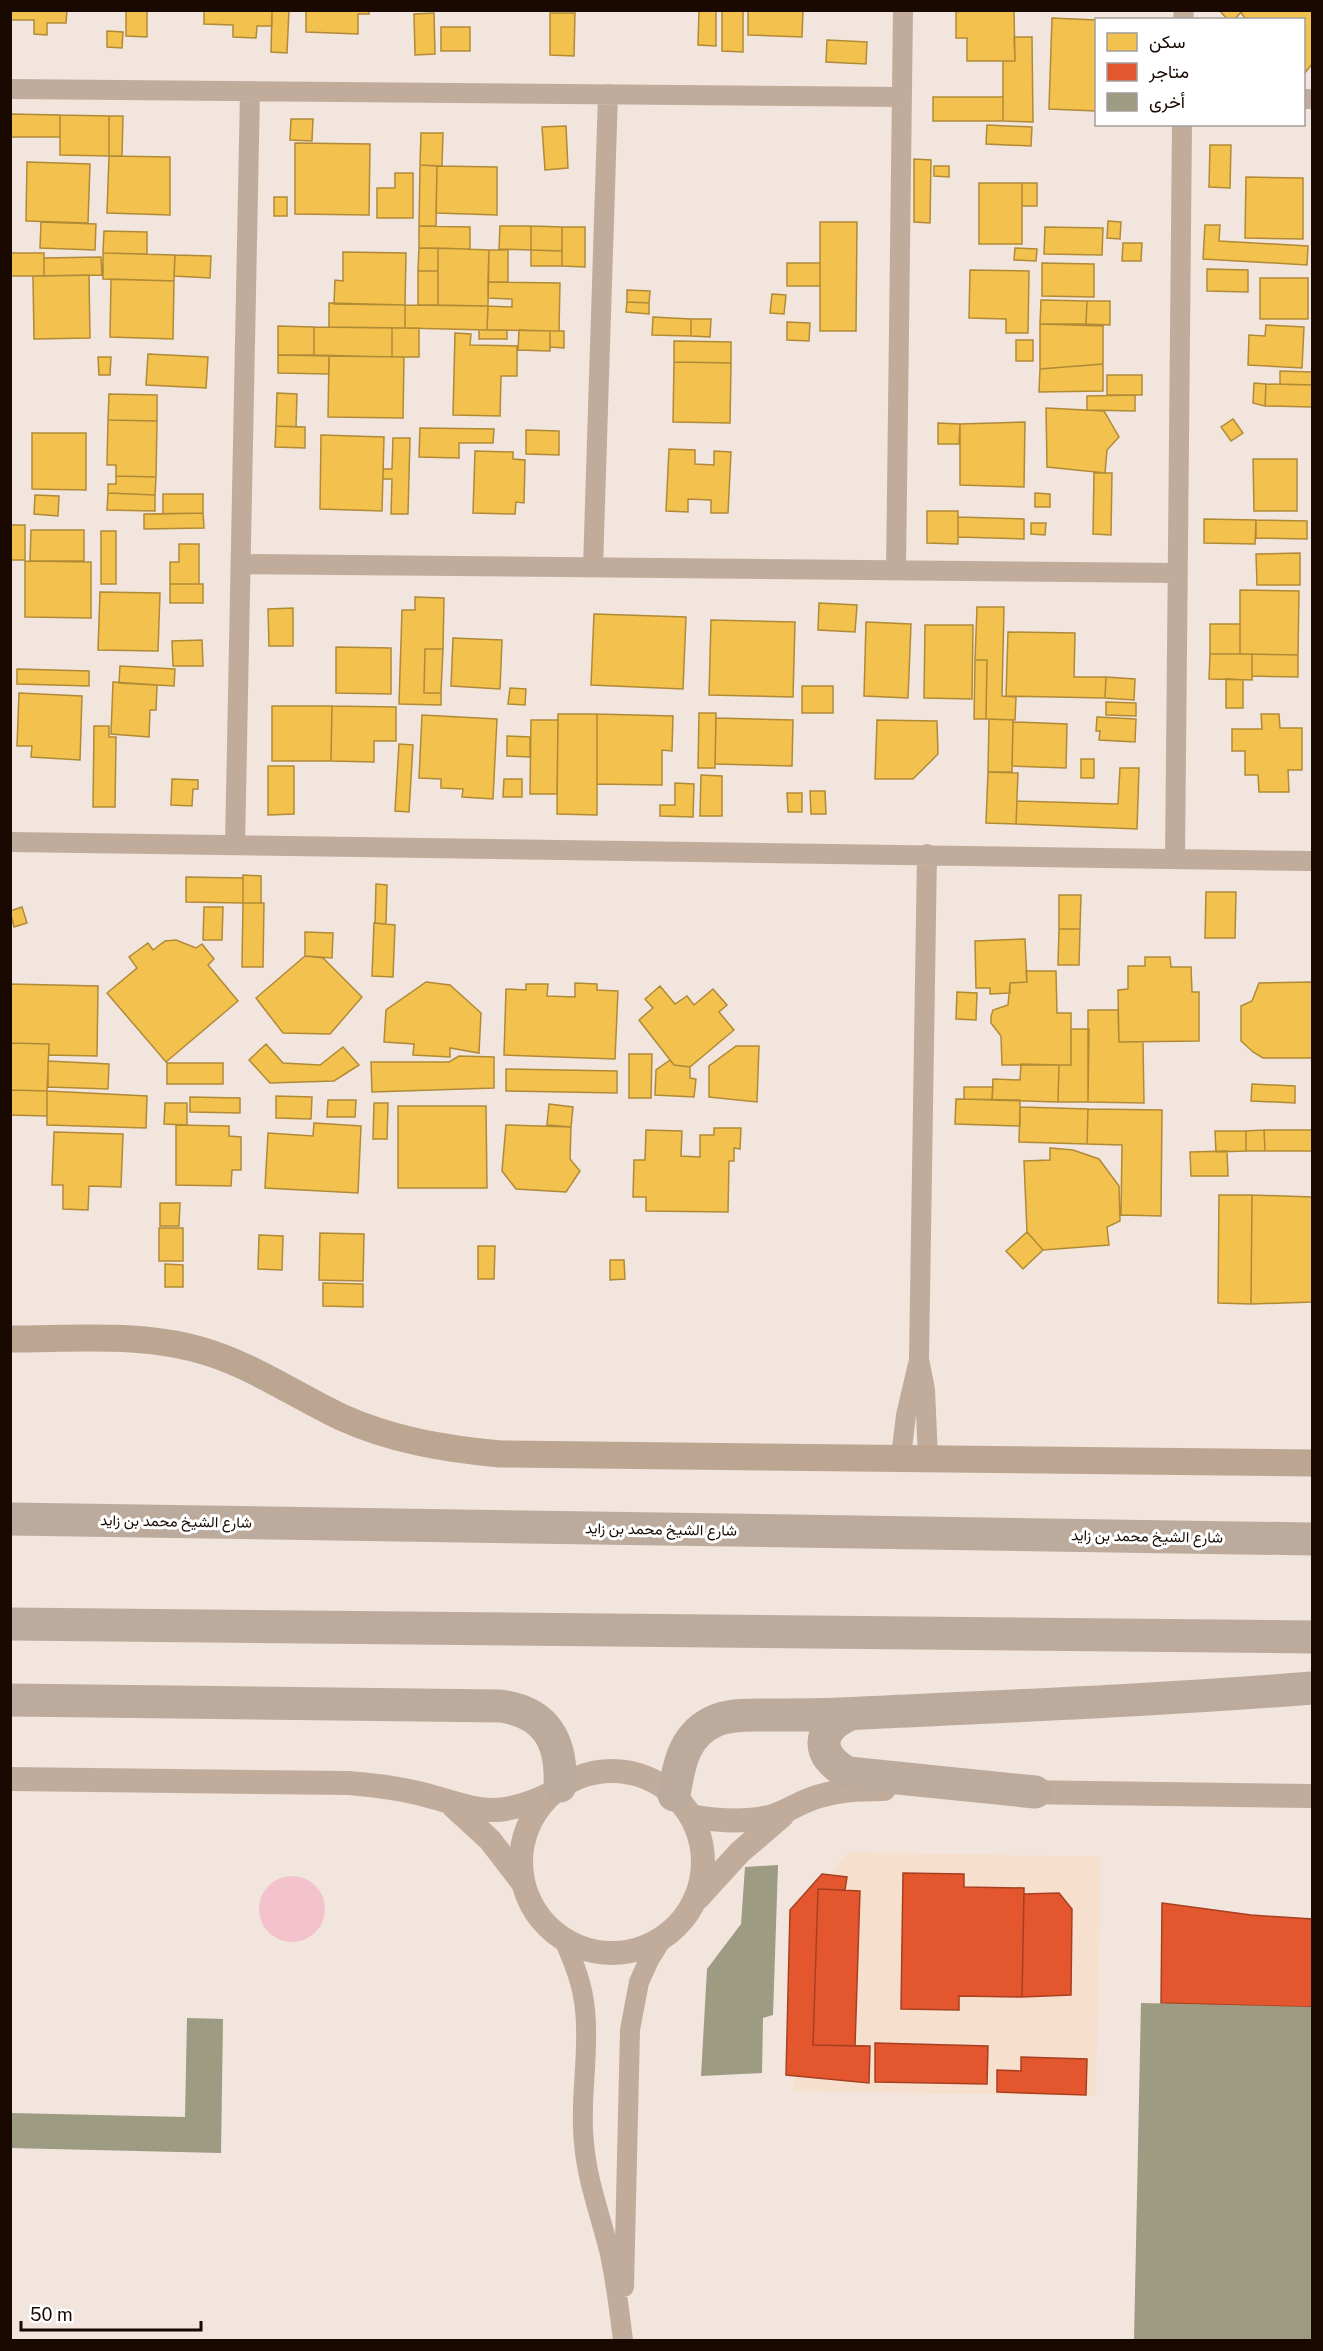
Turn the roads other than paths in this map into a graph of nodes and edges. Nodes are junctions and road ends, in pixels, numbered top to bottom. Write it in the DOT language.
graph roads {
  1 [pos="903,10"];
  2 [pos="10,89"];
  3 [pos="250,91"];
  4 [pos="608,94"];
  5 [pos="902,97"];
  6 [pos="1182,126"];
  7 [pos="241,564"];
  8 [pos="593,567"];
  9 [pos="896,570"];
  10 [pos="1178,573"];
  11 [pos="10,842"];
  12 [pos="235,845"];
  13 [pos="927,855"];
  14 [pos="1174,858"];
  15 [pos="1312,861"];
  16 [pos="10,1339"];
  17 [pos="919,1359"];
  18 [pos="901,1457"];
  19 [pos="928,1457"];
  20 [pos="1312,1463"];
  21 [pos="10,1519"];
  22 [pos="1312,1539"];
  23 [pos="10,1624"];
  24 [pos="1312,1637"];
  25 [pos="1312,1688"];
  26 [pos="10,1700"];
  27 [pos="851,1714"];
  28 [pos="10,1779"];
  29 [pos="556,1790"];
  30 [pos="1035,1792"];
  31 [pos="1312,1796"];
  32 [pos="450,1803"];
  33 [pos="682,1806"];
  34 [pos="794,1807"];
  35 [pos="524,1884"];
  36 [pos="693,1904"];
  37 [pos="662,1939"];
  38 [pos="564,1940"];
  1 -- 5 [label="street"];
  2 -- 3 [label="street"];
  3 -- 4 [label="street"];
  3 -- 7 [label="street"];
  4 -- 5 [label="street"];
  4 -- 8 [label="street"];
  5 -- 9 [label="street"];
  6 -- 10 [label="street"];
  7 -- 8 [label="street"];
  7 -- 12 [label="street"];
  8 -- 9 [label="street"];
  9 -- 10 [label="street"];
  10 -- 14 [label="street"];
  11 -- 12 [label="street"];
  12 -- 13 [label="street"];
  13 -- 14 [label="street"];
  13 -- 17 [label="street"];
  14 -- 15 [label="street"];
  16 -- 18 [label="main road"];
  17 -- 18 [label="street"];
  17 -- 19 [label="street"];
  18 -- 19 [label="main road"];
  19 -- 20 [label="main road"];
  21 -- 22 [label="highway, شارع الشيخ محمد بن زايد"];
  23 -- 24 [label="highway"];
  25 -- 27 [label="highway"];
  26 -- 29 [label="highway"];
  27 -- 30 [label="highway"];
  27 -- 33 [label="highway"];
  28 -- 32 [label="street"];
  29 -- 32 [label="street"];
  29 -- 33 [label="street"];
  29 -- 35 [label="street"];
  30 -- 31 [label="street"];
  30 -- 34 [label="street"];
  32 -- 35 [label="street"];
  33 -- 34 [label="street"];
  33 -- 36 [label="street"];
  34 -- 36 [label="street"];
  35 -- 38 [label="street"];
  36 -- 37 [label="street"];
  37 -- 38 [label="street"];
  37 -- 38 [label="street"];
}
